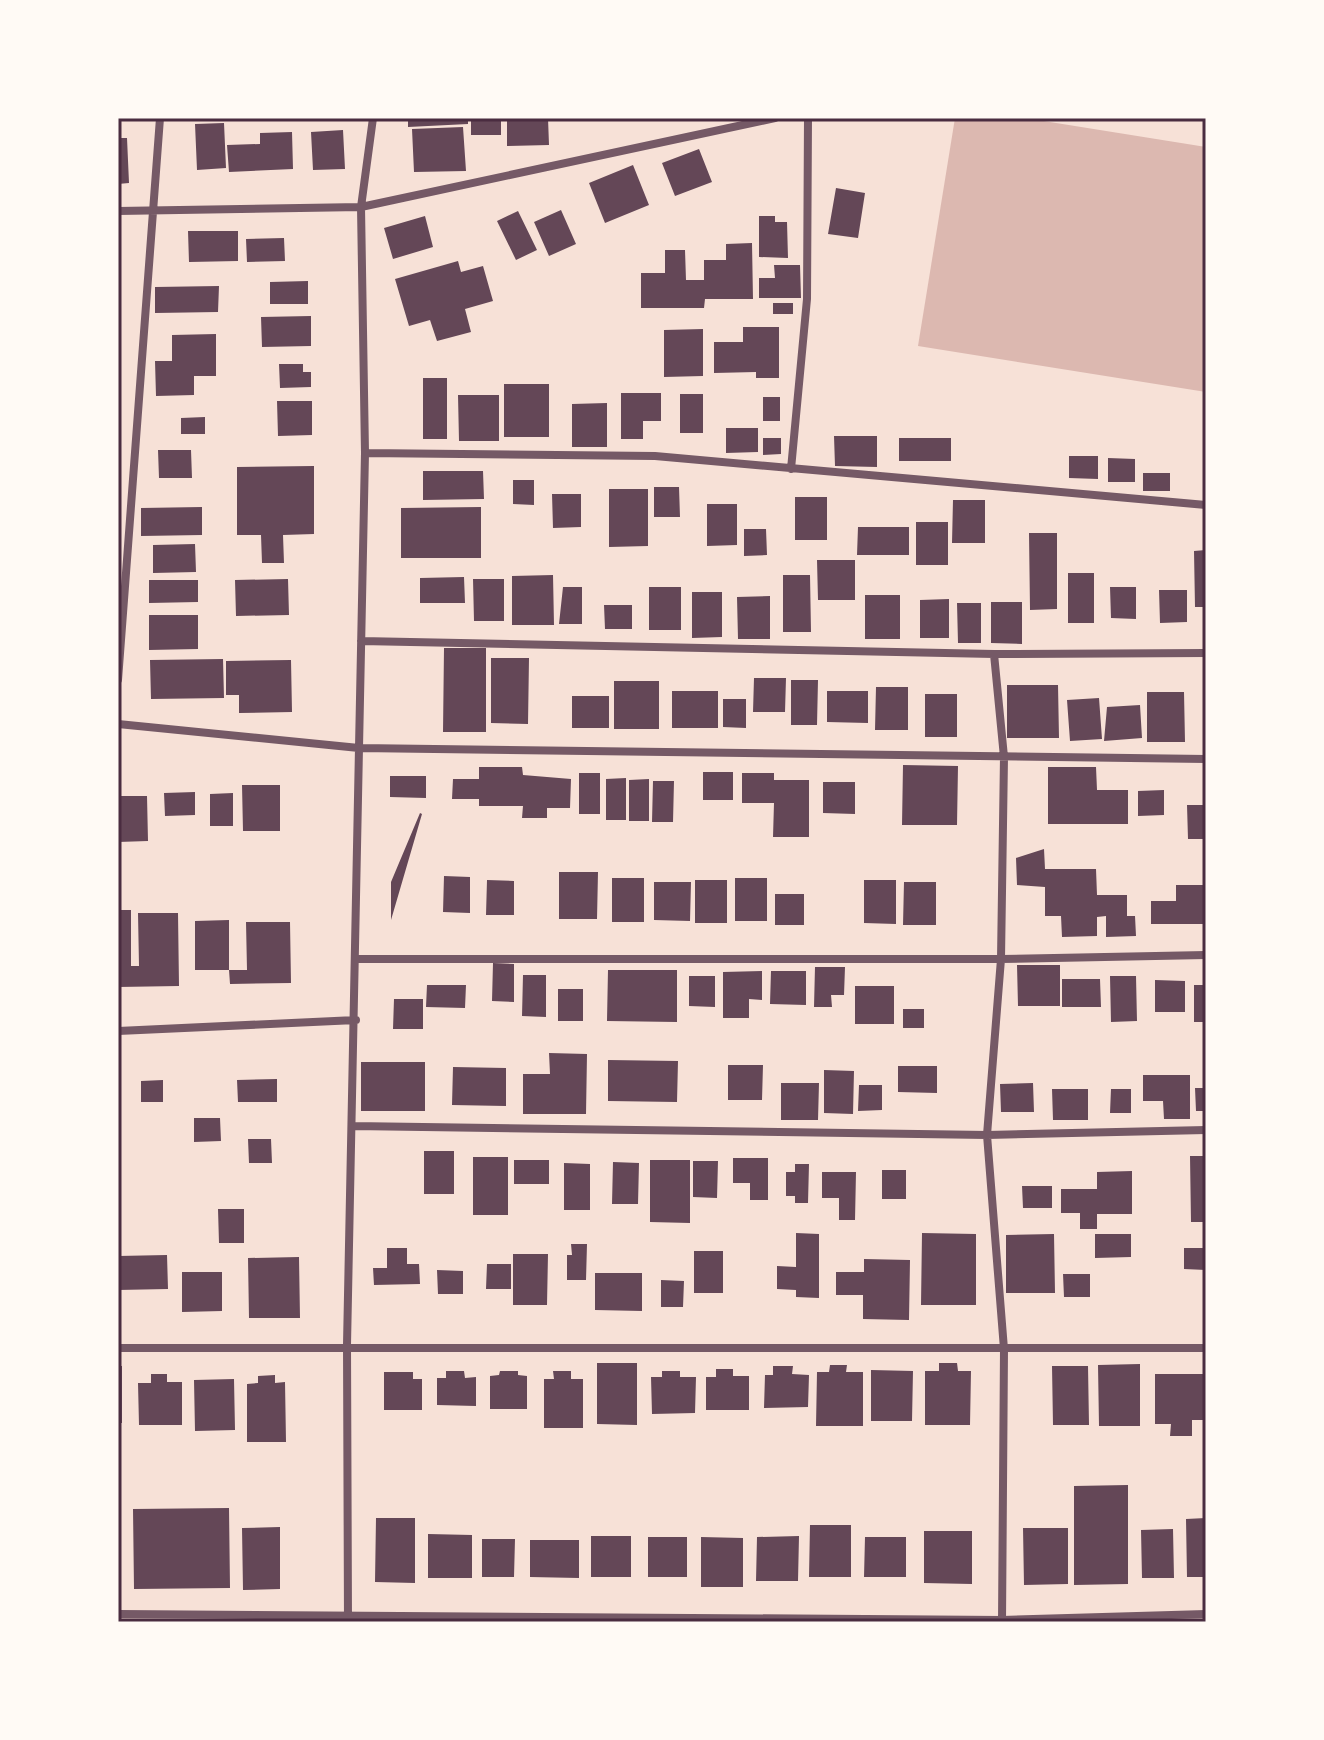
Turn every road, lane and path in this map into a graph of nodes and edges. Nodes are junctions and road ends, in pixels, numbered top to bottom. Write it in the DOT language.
graph roads {
  1 [pos="160,118"];
  2 [pos="373,118"];
  3 [pos="775,118"];
  4 [pos="808,118"];
  5 [pos="361,207"];
  6 [pos="154,209"];
  7 [pos="118,211"];
  8 [pos="365,453"];
  9 [pos="791,469"];
  10 [pos="1206,505"];
  11 [pos="361,641"];
  12 [pos="1206,653"];
  13 [pos="994,654"];
  14 [pos="118,680"];
  15 [pos="118,724"];
  16 [pos="359,748"];
  17 [pos="1004,757"];
  18 [pos="1206,759"];
  19 [pos="1206,955"];
  20 [pos="356,959"];
  21 [pos="1001,959"];
  22 [pos="356,1020"];
  23 [pos="118,1031"];
  24 [pos="353,1126"];
  25 [pos="1206,1130"];
  26 [pos="987,1135"];
  27 [pos="347,1345"];
  28 [pos="118,1348"];
  29 [pos="1206,1348"];
  30 [pos="1004,1349"];
  31 [pos="118,1614"];
  32 [pos="1206,1614"];
  33 [pos="348,1619"];
  34 [pos="1002,1621"];
  1 -- 6 [label="street"];
  2 -- 5 [label="street"];
  3 -- 5 [label="street"];
  4 -- 9 [label="street"];
  5 -- 6 [label="street"];
  5 -- 8 [label="street"];
  6 -- 7 [label="street"];
  6 -- 14 [label="street"];
  8 -- 9 [label="street"];
  8 -- 11 [label="street"];
  9 -- 10 [label="street"];
  11 -- 13 [label="street"];
  11 -- 16 [label="street"];
  12 -- 13 [label="street"];
  13 -- 17 [label="street"];
  15 -- 16 [label="street"];
  16 -- 17 [label="street"];
  16 -- 20 [label="street"];
  17 -- 18 [label="street"];
  17 -- 21 [label="street"];
  19 -- 21 [label="street"];
  20 -- 21 [label="street"];
  20 -- 22 [label="street"];
  21 -- 26 [label="street"];
  22 -- 23 [label="street"];
  22 -- 24 [label="street"];
  24 -- 26 [label="street"];
  24 -- 27 [label="street"];
  25 -- 26 [label="street"];
  26 -- 30 [label="street"];
  27 -- 28 [label="street"];
  27 -- 30 [label="street"];
  27 -- 33 [label="street"];
  29 -- 30 [label="street"];
  30 -- 34 [label="street"];
  31 -- 33 [label="street"];
  32 -- 34 [label="street"];
  33 -- 34 [label="street"];
}
